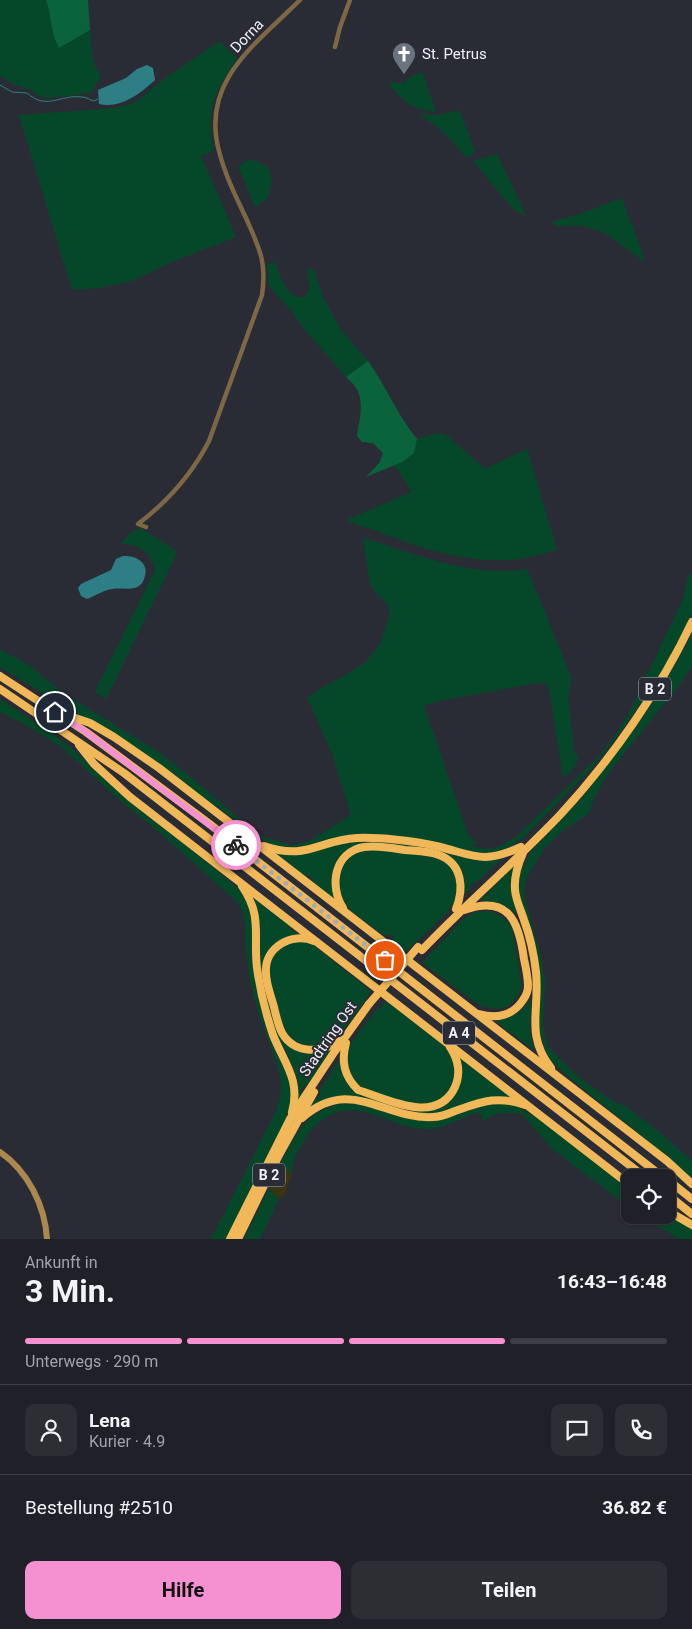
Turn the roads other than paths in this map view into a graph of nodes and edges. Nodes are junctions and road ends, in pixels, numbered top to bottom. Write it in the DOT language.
graph roads {
  1 [pos="300,0"];
  2 [pos="350,0"];
  3 [pos="335,47"];
  4 [pos="146,527"];
  5 [pos="692,622"];
  6 [pos="0,676"];
  7 [pos="0,690"];
  8 [pos="55,712"];
  9 [pos="74,738"];
  10 [pos="257,843"];
  11 [pos="522,849"];
  12 [pos="238,880"];
  13 [pos="458,910"];
  14 [pos="347,913"];
  15 [pos="320,943"];
  16 [pos="474,1012"];
  17 [pos="345,1041"];
  18 [pos="448,1043"];
  19 [pos="556,1076"];
  20 [pos="531,1107"];
  21 [pos="294,1121"];
  22 [pos="1,1152"];
  23 [pos="634,1169"];
  24 [pos="652,1169"];
  25 [pos="621,1178"];
  26 [pos="692,1184"];
  27 [pos="676,1186"];
  28 [pos="692,1199"];
  29 [pos="676,1201"];
  30 [pos="692,1214"];
  31 [pos="676,1216"];
  32 [pos="692,1225"];
  33 [pos="48,1239"];
  34 [pos="230,1239"];
  35 [pos="238,1239"];
  1 -- 4 [label="street, Dorna"];
  2 -- 3 [label="street"];
  5 -- 11 [label="highway, B 2"];
  6 -- 8 [label="highway, A 4"];
  7 -- 9 [label="highway, A 4"];
  8 -- 10 [label="highway"];
  8 -- 24 [label="highway, A 4"];
  9 -- 12 [label="highway"];
  9 -- 23 [label="highway, A 4"];
  10 -- 11 [label="highway"];
  10 -- 14 [label="highway"];
  11 -- 13 [label="highway, B 2"];
  11 -- 19 [label="highway"];
  12 -- 15 [label="highway"];
  12 -- 21 [label="highway"];
  13 -- 14 [label="highway"];
  13 -- 16 [label="highway"];
  13 -- 17 [label="highway, Stadtring Ost / B 2, bridge"];
  14 -- 16 [label="highway"];
  15 -- 17 [label="highway"];
  15 -- 18 [label="highway"];
  16 -- 19 [label="highway"];
  17 -- 18 [label="highway"];
  17 -- 21 [label="highway, Stadtring Ost / B 2"];
  18 -- 20 [label="highway"];
  19 -- 26 [label="highway"];
  20 -- 21 [label="highway"];
  20 -- 25 [label="highway"];
  21 -- 34 [label="highway, Stadtring Ost / B 2"];
  21 -- 35 [label="highway, Stadtring Ost / B 2"];
  22 -- 33 [label="main road"];
  27 -- 28 [label="highway"];
  29 -- 30 [label="highway"];
  31 -- 32 [label="highway"];
}
